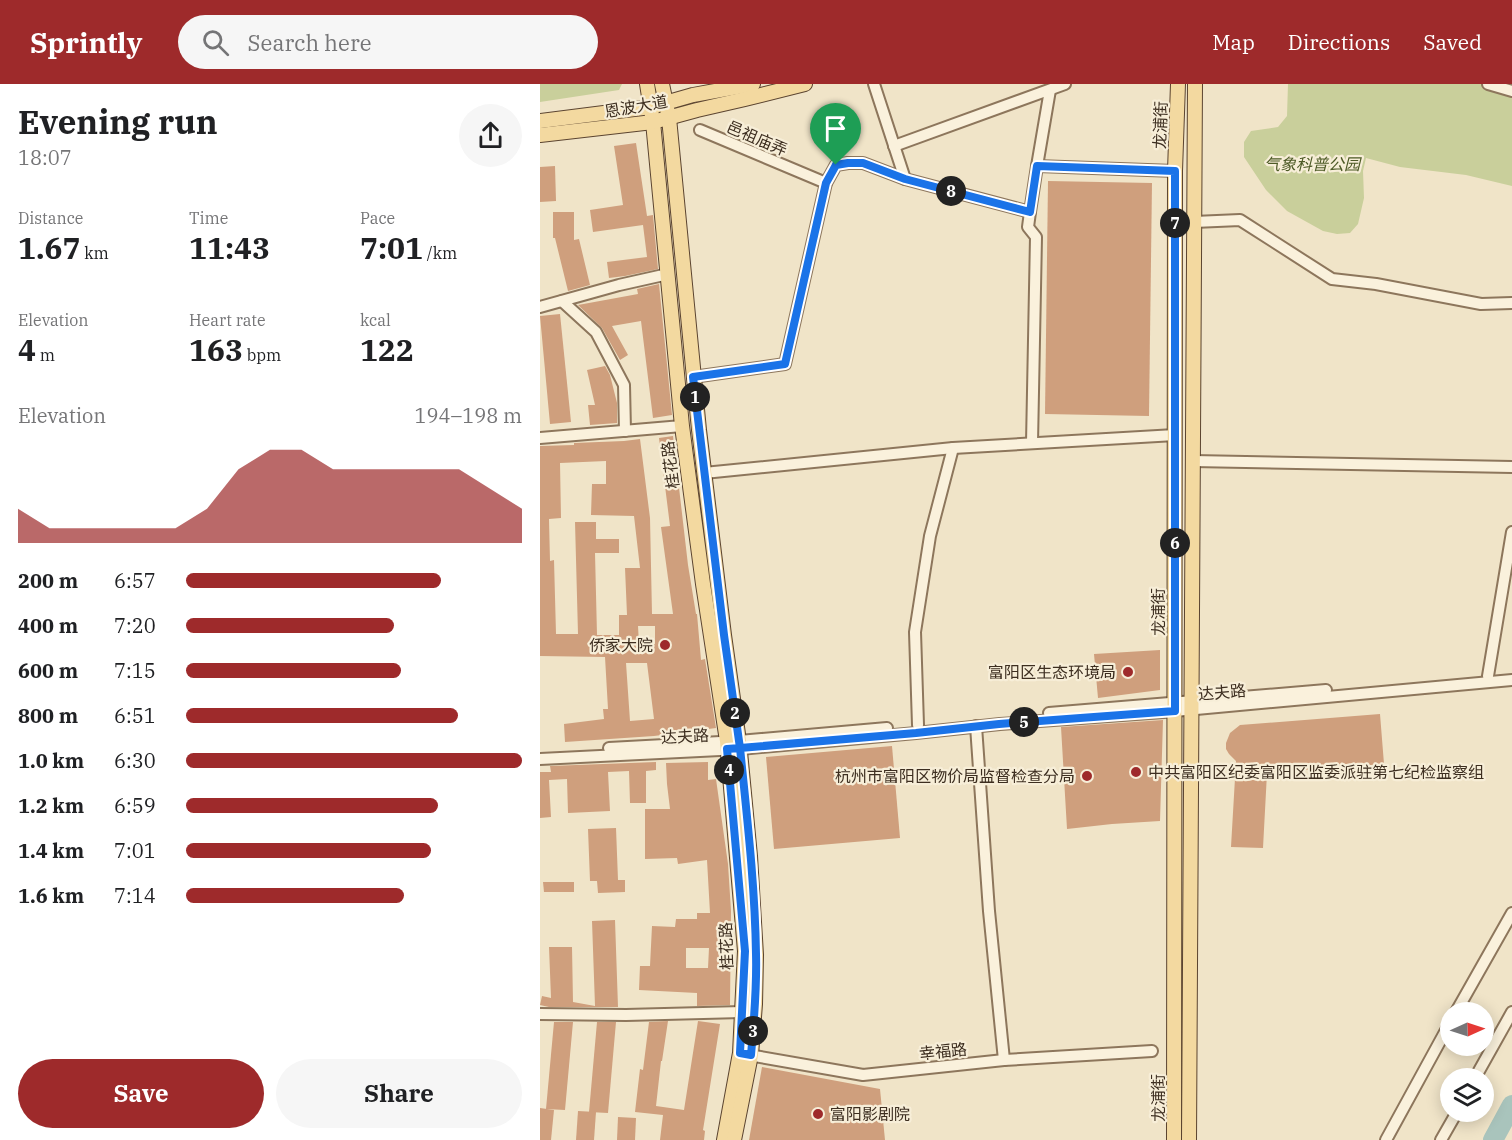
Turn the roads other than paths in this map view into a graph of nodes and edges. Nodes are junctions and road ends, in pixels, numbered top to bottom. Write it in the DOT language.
graph roads {
  1 [pos="646,84"];
  2 [pos="663,84"];
  3 [pos="747,84"];
  4 [pos="805,84"];
  5 [pos="874,84"];
  6 [pos="1065,84"];
  7 [pos="1178,84"];
  8 [pos="1195,84"];
  9 [pos="1488,84"];
  10 [pos="1050,90"];
  11 [pos="1512,91"];
  12 [pos="667,102"];
  13 [pos="651,107"];
  14 [pos="669,118"];
  15 [pos="540,121"];
  16 [pos="653,123"];
  17 [pos="700,130"];
  18 [pos="540,135"];
  19 [pos="894,146"];
  20 [pos="1037,166"];
  21 [pos="1175,171"];
  22 [pos="905,179"];
  23 [pos="826,183"];
  24 [pos="1030,212"];
  25 [pos="1194,222"];
  26 [pos="668,274"];
  27 [pos="562,302"];
  28 [pos="1512,303"];
  29 [pos="540,307"];
  30 [pos="693,377"];
  31 [pos="682,426"];
  32 [pos="625,431"];
  33 [pos="1175,435"];
  34 [pos="540,438"];
  35 [pos="1032,443"];
  36 [pos="953,448"];
  37 [pos="1193,461"];
  38 [pos="1512,467"];
  39 [pos="704,472"];
  40 [pos="1512,532"];
  41 [pos="1512,674"];
  42 [pos="1488,676"];
  43 [pos="1512,680"];
  44 [pos="1192,705"];
  45 [pos="1175,707"];
  46 [pos="918,725"];
  47 [pos="976,726"];
  48 [pos="733,745"];
  49 [pos="540,752"];
  50 [pos="540,759"];
  51 [pos="1512,913"];
  52 [pos="1462,1002"];
  53 [pos="742,1012"];
  54 [pos="1512,1012"];
  55 [pos="540,1014"];
  56 [pos="1440,1041"];
  57 [pos="1152,1051"];
  58 [pos="746,1054"];
  59 [pos="1004,1060"];
  60 [pos="1481,1068"];
  61 [pos="1451,1122"];
  62 [pos="724,1140"];
  63 [pos="734,1140"];
  64 [pos="1174,1140"];
  65 [pos="1189,1140"];
  66 [pos="1386,1140"];
  67 [pos="1441,1140"];
  1 -- 13 [label="main road, 桂花路"];
  2 -- 12 [label="main road"];
  3 -- 12 [label="main road, 恩波大道"];
  4 -- 14 [label="main road, 恩波大道"];
  5 -- 19 [label="street"];
  6 -- 10 [label="street"];
  7 -- 21 [label="main road, 龙浦街"];
  8 -- 25 [label="main road, 龙浦街"];
  9 -- 11 [label="street"];
  10 -- 19 [label="street"];
  10 -- 20 [label="street"];
  12 -- 13 [label="main road, 恩波大道"];
  12 -- 14 [label="main road"];
  13 -- 15 [label="main road, 恩波大道"];
  13 -- 16 [label="main road, 桂花路"];
  14 -- 16 [label="main road, 恩波大道"];
  14 -- 30 [label="main road"];
  16 -- 18 [label="main road, 恩波大道"];
  16 -- 26 [label="main road, 桂花路"];
  17 -- 23 [label="street, 邑祖庙弄"];
  19 -- 22 [label="street"];
  20 -- 21 [label="street"];
  20 -- 24 [label="street"];
  21 -- 33 [label="main road, 龙浦街"];
  22 -- 23 [label="street"];
  22 -- 24 [label="street"];
  23 -- 30 [label="street"];
  24 -- 35 [label="street"];
  25 -- 28 [label="street"];
  25 -- 37 [label="main road, 龙浦街"];
  26 -- 27 [label="street"];
  26 -- 31 [label="main road, 桂花路"];
  27 -- 29 [label="street"];
  27 -- 32 [label="street"];
  30 -- 39 [label="main road"];
  31 -- 32 [label="street"];
  31 -- 48 [label="main road, 桂花路"];
  32 -- 34 [label="street"];
  33 -- 35 [label="street"];
  33 -- 45 [label="main road, 龙浦街"];
  35 -- 36 [label="street"];
  36 -- 39 [label="street"];
  36 -- 46 [label="street"];
  37 -- 38 [label="street"];
  37 -- 44 [label="main road, 龙浦街"];
  39 -- 48 [label="main road"];
  40 -- 42 [label="street"];
  41 -- 42 [label="street, 达夫路"];
  42 -- 44 [label="street, 达夫路"];
  43 -- 44 [label="street, 达夫路"];
  44 -- 45 [label="street, 达夫路"];
  44 -- 65 [label="main road, 龙浦街"];
  45 -- 46 [label="street, 达夫路"];
  45 -- 47 [label="street, 达夫路"];
  45 -- 64 [label="main road, 龙浦街"];
  46 -- 48 [label="street, 达夫路"];
  47 -- 48 [label="street, 达夫路"];
  47 -- 59 [label="street"];
  48 -- 49 [label="street, 达夫路"];
  48 -- 50 [label="street, 达夫路"];
  48 -- 53 [label="main road, 桂花路"];
  48 -- 58 [label="main road"];
  51 -- 52 [label="street"];
  53 -- 55 [label="street"];
  53 -- 58 [label="main road, 桂花路"];
  54 -- 60 [label="street"];
  56 -- 66 [label="street"];
  57 -- 59 [label="street, 幸福路"];
  58 -- 59 [label="street, 幸福路"];
  58 -- 62 [label="main road, 桂花路"];
  58 -- 63 [label="main road"];
  61 -- 67 [label="street"];
}
